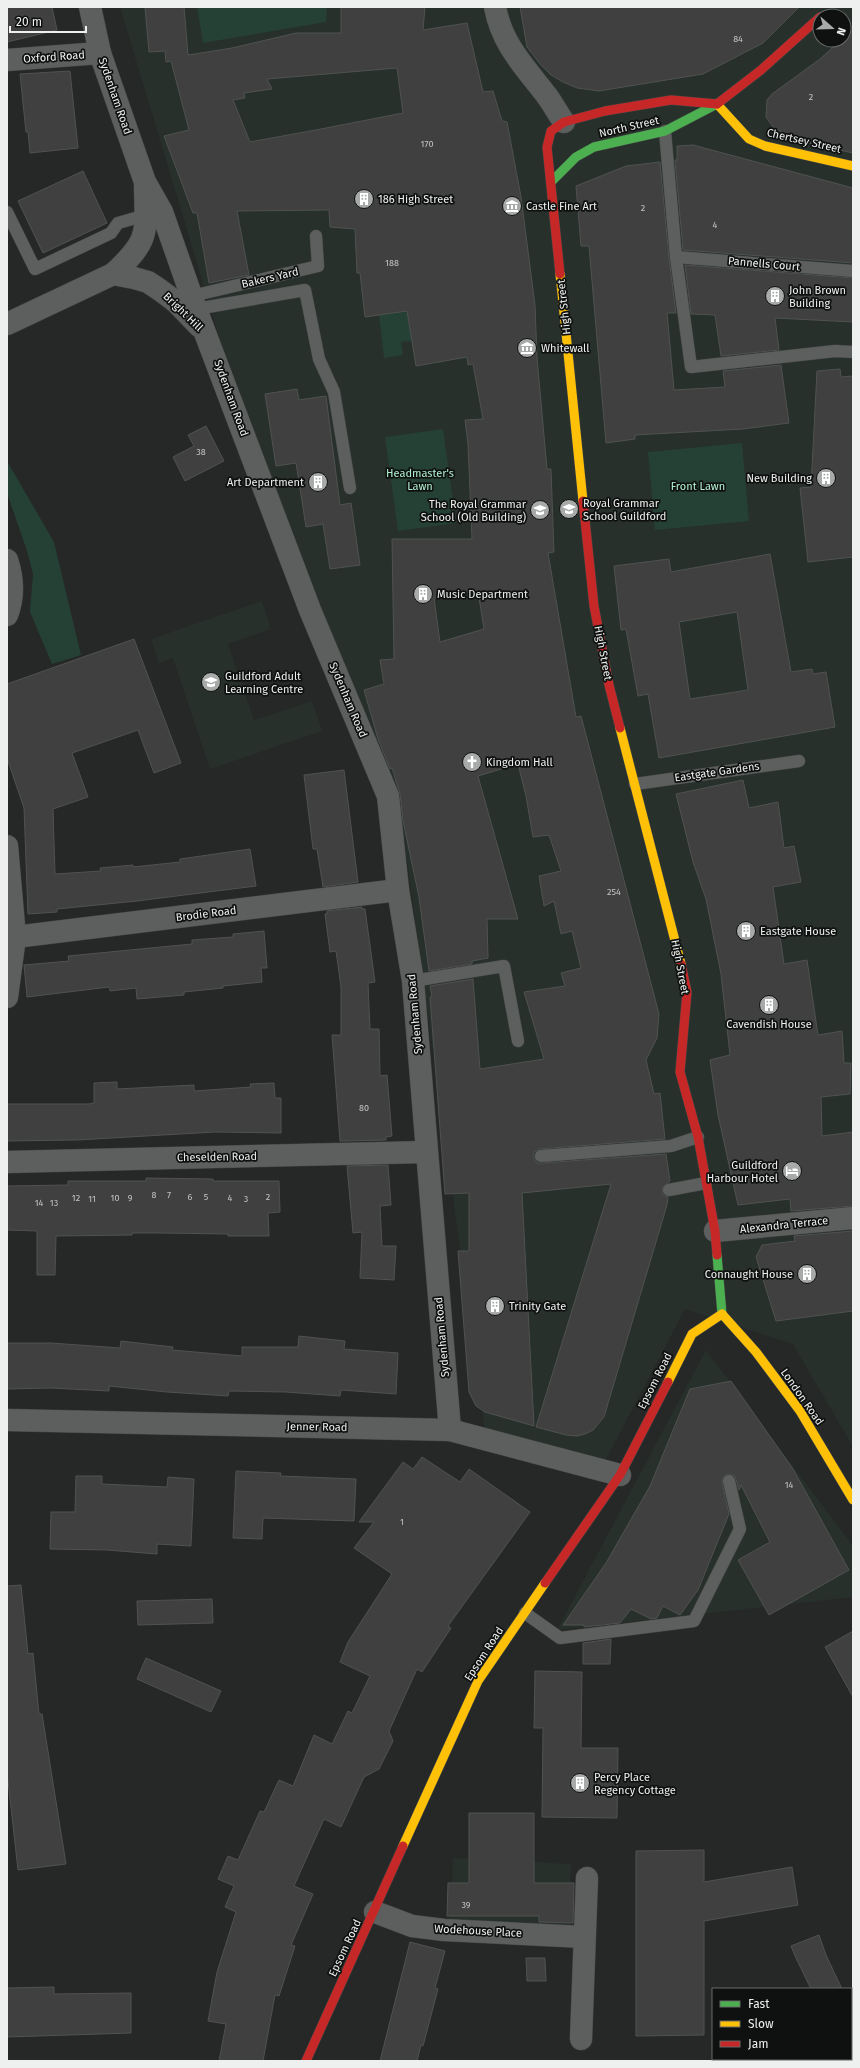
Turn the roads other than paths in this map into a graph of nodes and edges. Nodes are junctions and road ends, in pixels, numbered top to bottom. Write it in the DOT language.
graph roads {
  1 [pos="90,7"];
  2 [pos="495,7"];
  3 [pos="812,24"];
  4 [pos="100,53"];
  5 [pos="7,60"];
  6 [pos="717,104"];
  7 [pos="564,122"];
  8 [pos="665,131"];
  9 [pos="853,166"];
  10 [pos="552,181"];
  11 [pos="145,182"];
  12 [pos="7,212"];
  13 [pos="146,215"];
  14 [pos="316,236"];
  15 [pos="676,257"];
  16 [pos="853,272"];
  17 [pos="113,274"];
  18 [pos="194,302"];
  19 [pos="7,324"];
  20 [pos="208,336"];
  21 [pos="853,352"];
  22 [pos="350,488"];
  23 [pos="7,560"];
  24 [pos="7,615"];
  25 [pos="799,761"];
  26 [pos="635,784"];
  27 [pos="7,846"];
  28 [pos="398,890"];
  29 [pos="15,937"];
  30 [pos="414,981"];
  31 [pos="7,997"];
  32 [pos="518,1041"];
  33 [pos="698,1137"];
  34 [pos="426,1152"];
  35 [pos="541,1156"];
  36 [pos="7,1162"];
  37 [pos="706,1183"];
  38 [pos="669,1190"];
  39 [pos="853,1218"];
  40 [pos="715,1231"];
  41 [pos="722,1314"];
  42 [pos="7,1420"];
  43 [pos="450,1430"];
  44 [pos="620,1475"];
  45 [pos="729,1481"];
  46 [pos="853,1500"];
  47 [pos="525,1613"];
  48 [pos="586,1878"];
  49 [pos="375,1912"];
  50 [pos="584,1937"];
  51 [pos="581,2039"];
  52 [pos="306,2061"];
  1 -- 4 [label="street, Sydenham Road"];
  2 -- 7 [label="street"];
  3 -- 6 [label="main road, North Street"];
  4 -- 5 [label="street, Oxford Road"];
  4 -- 11 [label="street, Sydenham Road"];
  6 -- 7 [label="main road, North Street"];
  6 -- 8 [label="main road, North Street"];
  6 -- 9 [label="main road, Chertsey Street"];
  7 -- 10 [label="main road, High Street"];
  8 -- 10 [label="main road, North Street"];
  8 -- 15 [label="lane"];
  10 -- 26 [label="main road, High Street"];
  11 -- 13 [label="street"];
  11 -- 18 [label="street, Sydenham Road"];
  12 -- 13 [label="lane"];
  13 -- 17 [label="street"];
  14 -- 18 [label="lane, Bakers Yard"];
  15 -- 16 [label="lane, Pannells Court"];
  15 -- 21 [label="lane"];
  17 -- 19 [label="street"];
  17 -- 20 [label="street, Bright Hill"];
  18 -- 20 [label="street, Sydenham Road"];
  18 -- 22 [label="lane"];
  20 -- 28 [label="street, Sydenham Road"];
  23 -- 24 [label="street"];
  25 -- 26 [label="lane, Eastgate Gardens"];
  26 -- 33 [label="main road, High Street"];
  27 -- 29 [label="street"];
  28 -- 29 [label="street, Brodie Road"];
  28 -- 30 [label="street, Sydenham Road"];
  29 -- 31 [label="street"];
  30 -- 32 [label="lane"];
  30 -- 34 [label="street, Sydenham Road"];
  33 -- 35 [label="lane"];
  33 -- 37 [label="main road, High Street"];
  34 -- 36 [label="street, Cheselden Road"];
  34 -- 43 [label="street, Sydenham Road"];
  37 -- 38 [label="lane"];
  37 -- 40 [label="main road, High Street"];
  39 -- 40 [label="street, Alexandra Terrace"];
  40 -- 41 [label="main road, High Street"];
  41 -- 44 [label="main road, Epsom Road"];
  41 -- 46 [label="main road, London Road"];
  42 -- 43 [label="street, Jenner Road"];
  43 -- 44 [label="street, Jenner Road"];
  44 -- 47 [label="main road, Epsom Road"];
  45 -- 47 [label="lane"];
  47 -- 49 [label="main road, Epsom Road"];
  48 -- 50 [label="street"];
  49 -- 50 [label="street, Wodehouse Place"];
  49 -- 52 [label="main road, Epsom Road"];
  50 -- 51 [label="street"];
}
